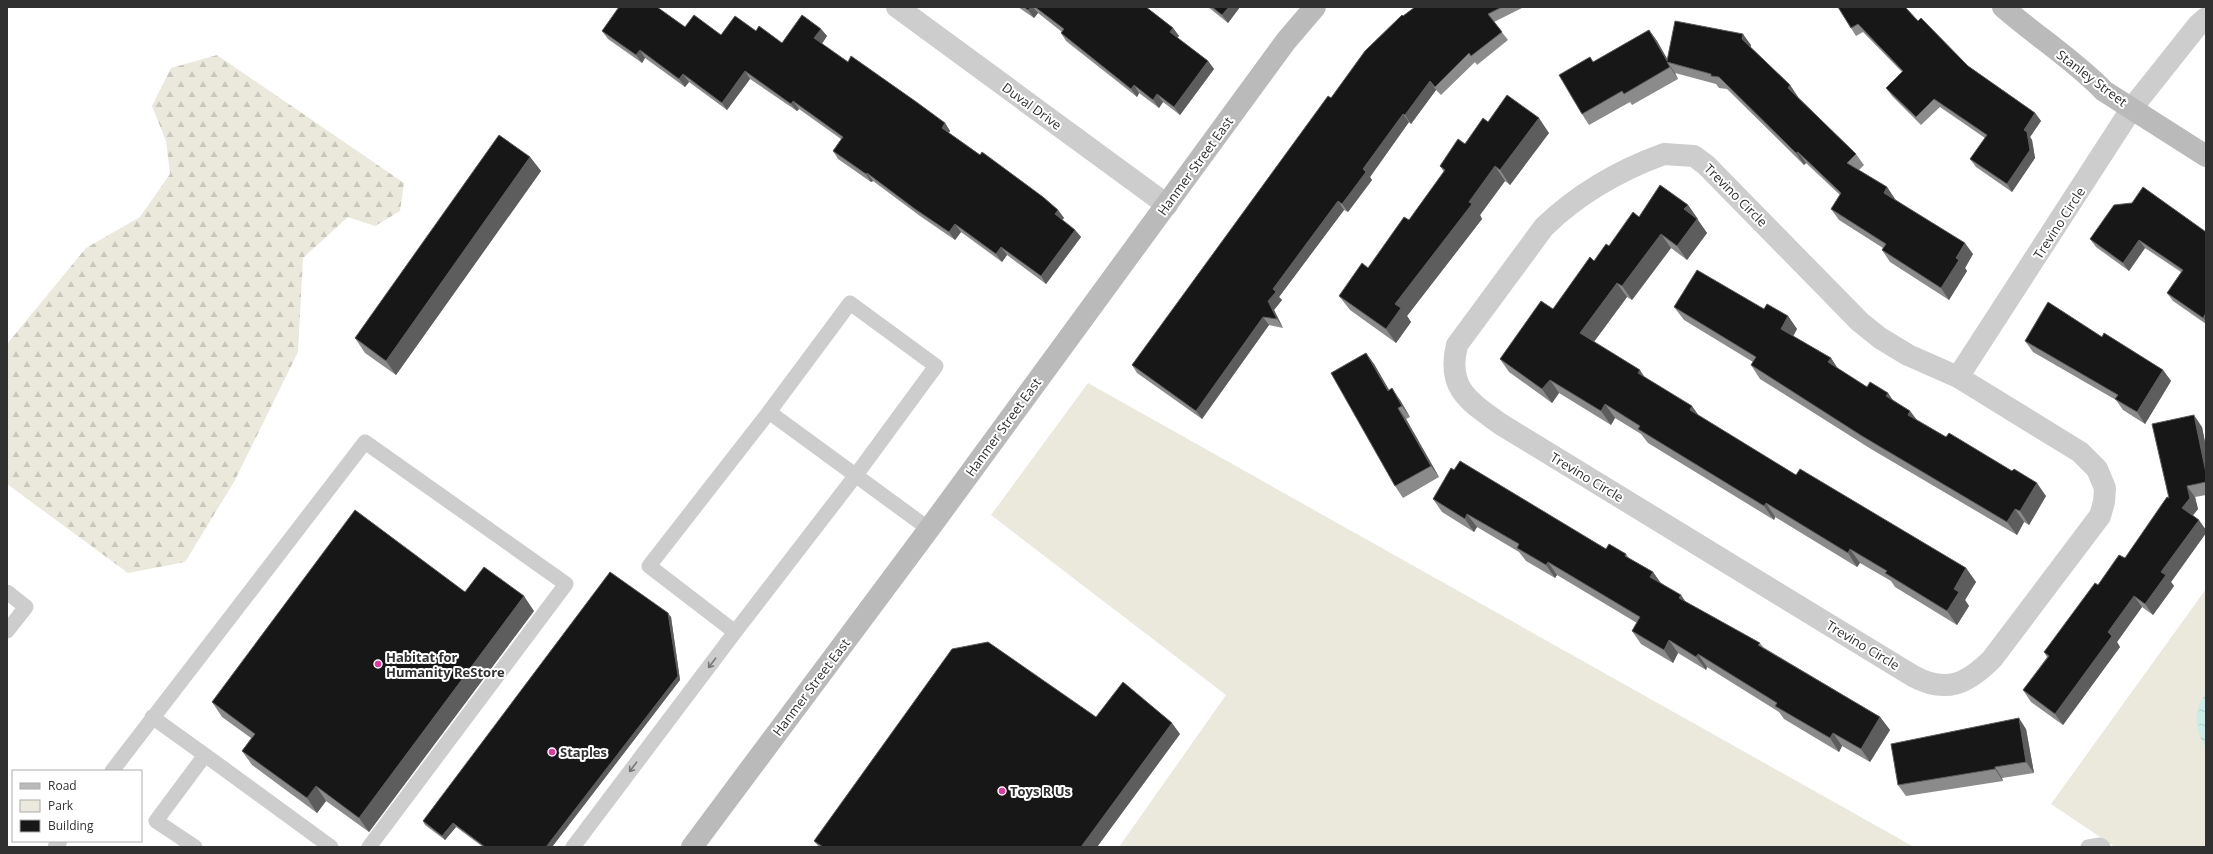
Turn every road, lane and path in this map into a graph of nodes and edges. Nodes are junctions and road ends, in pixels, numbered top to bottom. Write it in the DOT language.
graph roads {
  1 [pos="897,7"];
  2 [pos="1315,7"];
  3 [pos="2003,7"];
  4 [pos="2206,18"];
  5 [pos="2132,108"];
  6 [pos="2206,156"];
  7 [pos="1167,205"];
  8 [pos="1958,377"];
  9 [pos="769,412"];
  10 [pos="856,475"];
  11 [pos="929,529"];
  12 [pos="7,592"];
  13 [pos="7,631"];
  14 [pos="735,632"];
  15 [pos="152,717"];
  16 [pos="205,755"];
  17 [pos="113,770"];
  18 [pos="194,847"];
  19 [pos="331,847"];
  20 [pos="369,847"];
  21 [pos="573,847"];
  22 [pos="692,847"];
  23 [pos="2088,847"];
  24 [pos="2103,847"];
  1 -- 7 [label="street, Duval Drive"];
  2 -- 7 [label="street, Hanmer Street East"];
  3 -- 5 [label="street, Stanley Street"];
  4 -- 5 [label="street, Trevino Circle"];
  5 -- 6 [label="street, Stanley Street"];
  5 -- 8 [label="street, Trevino Circle"];
  7 -- 11 [label="street, Hanmer Street East"];
  8 -- 8 [label="street, Trevino Circle"];
  9 -- 10 [label="lane"];
  9 -- 10 [label="lane"];
  9 -- 14 [label="lane"];
  10 -- 11 [label="lane"];
  10 -- 14 [label="lane"];
  11 -- 22 [label="street, Hanmer Street East"];
  12 -- 13 [label="lane"];
  14 -- 21 [label="lane, one-way"];
  15 -- 16 [label="lane"];
  15 -- 17 [label="lane"];
  15 -- 20 [label="lane"];
  16 -- 18 [label="lane"];
  16 -- 19 [label="lane"];
  23 -- 24 [label="lane"];
}
